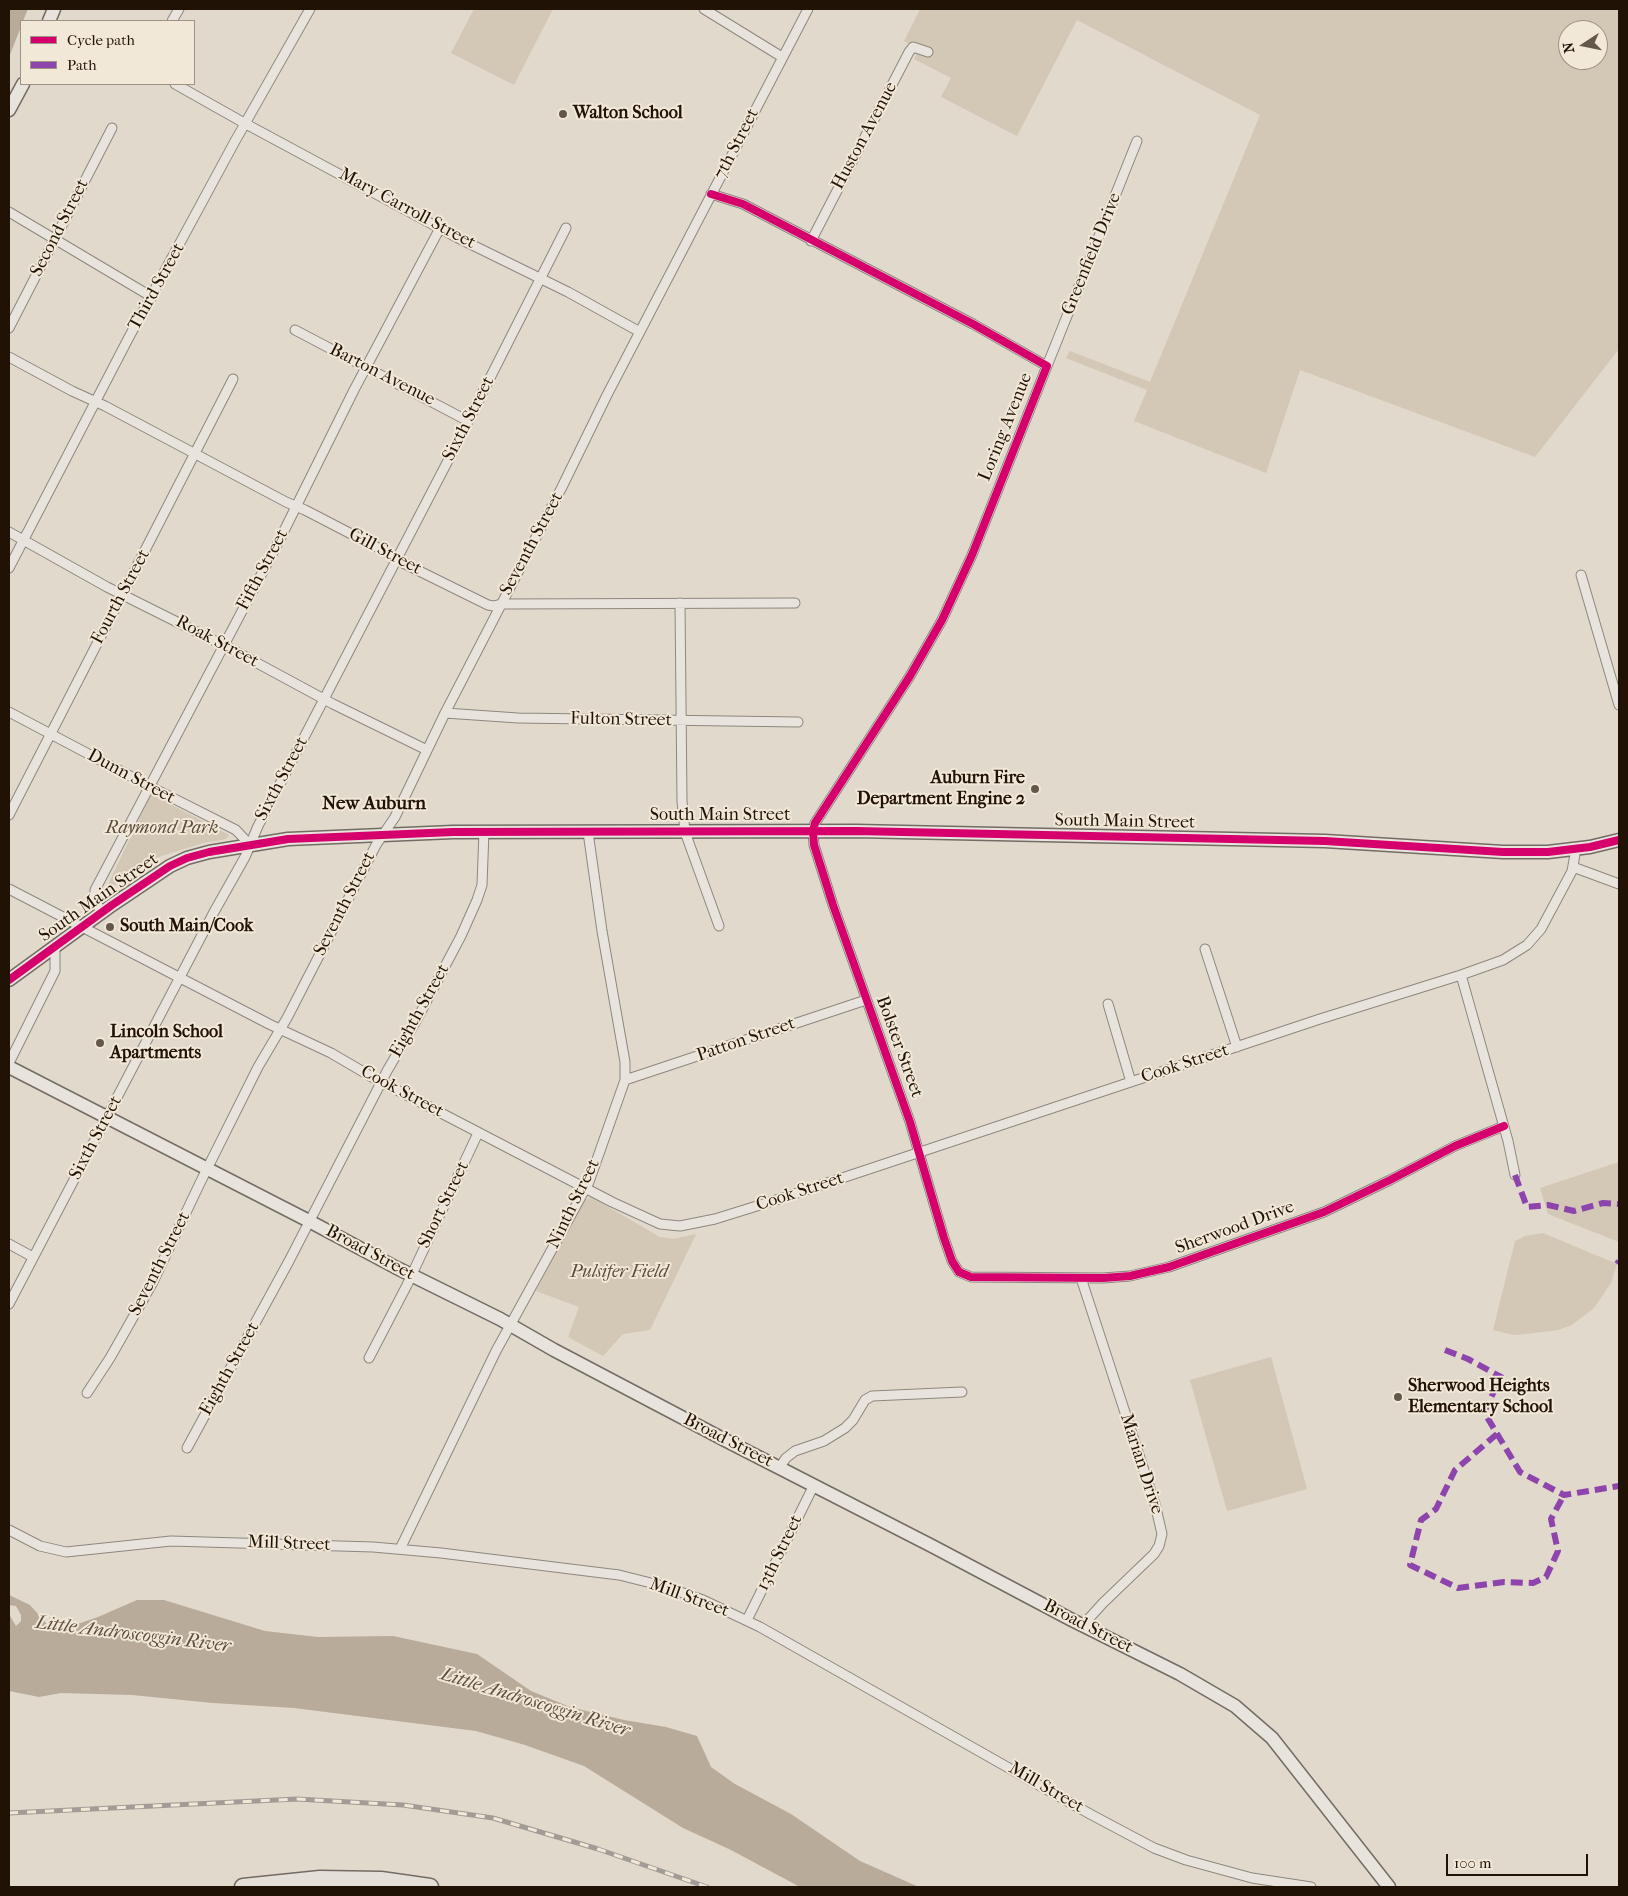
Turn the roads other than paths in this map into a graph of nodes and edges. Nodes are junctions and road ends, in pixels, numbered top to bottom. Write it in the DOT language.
graph roads {
  1 [pos="179,9"];
  2 [pos="310,9"];
  3 [pos="704,9"];
  4 [pos="808,9"];
  5 [pos="173,20"];
  6 [pos="928,52"];
  7 [pos="782,56"];
  8 [pos="22,85"];
  9 [pos="177,85"];
  10 [pos="9,110"];
  11 [pos="246,124"];
  12 [pos="112,128"];
  13 [pos="1136,141"];
  14 [pos="711,194"];
  15 [pos="9,212"];
  16 [pos="440,228"];
  17 [pos="566,228"];
  18 [pos="55,240"];
  19 [pos="811,240"];
  20 [pos="540,280"];
  21 [pos="152,297"];
  22 [pos="9,328"];
  23 [pos="295,330"];
  24 [pos="640,332"];
  25 [pos="9,357"];
  26 [pos="1047,366"];
  27 [pos="367,367"];
  28 [pos="233,379"];
  29 [pos="96,402"];
  30 [pos="468,421"];
  31 [pos="194,453"];
  32 [pos="296,506"];
  33 [pos="9,532"];
  34 [pos="24,540"];
  35 [pos="397,559"];
  36 [pos="9,568"];
  37 [pos="1581,575"];
  38 [pos="122,594"];
  39 [pos="680,603"];
  40 [pos="795,603"];
  41 [pos="500,604"];
  42 [pos="224,645"];
  43 [pos="324,699"];
  44 [pos="1619,705"];
  45 [pos="9,712"];
  46 [pos="445,713"];
  47 [pos="682,721"];
  48 [pos="798,722"];
  49 [pos="51,734"];
  50 [pos="427,750"];
  51 [pos="149,786"];
  52 [pos="9,815"];
  53 [pos="813,831"];
  54 [pos="484,832"];
  55 [pos="588,832"];
  56 [pos="685,832"];
  57 [pos="384,834"];
  58 [pos="1619,840"];
  59 [pos="250,844"];
  60 [pos="1576,849"];
  61 [pos="1573,867"];
  62 [pos="1619,884"];
  63 [pos="9,889"];
  64 [pos="101,913"];
  65 [pos="719,926"];
  66 [pos="82,928"];
  67 [pos="55,948"];
  68 [pos="1204,949"];
  69 [pos="1461,975"];
  70 [pos="180,978"];
  71 [pos="9,980"];
  72 [pos="866,1000"];
  73 [pos="1108,1004"];
  74 [pos="280,1029"];
  75 [pos="1237,1047"];
  76 [pos="9,1063"];
  77 [pos="9,1067"];
  78 [pos="625,1080"];
  79 [pos="382,1082"];
  80 [pos="1132,1082"];
  81 [pos="108,1117"];
  82 [pos="1504,1126"];
  83 [pos="478,1133"];
  84 [pos="918,1152"];
  85 [pos="207,1168"];
  86 [pos="1516,1175"];
  87 [pos="585,1188"];
  88 [pos="309,1221"];
  89 [pos="9,1244"];
  90 [pos="33,1257"];
  91 [pos="959,1272"];
  92 [pos="411,1275"];
  93 [pos="1081,1278"];
  94 [pos="9,1304"];
  95 [pos="510,1325"];
  96 [pos="369,1358"];
  97 [pos="962,1392"];
  98 [pos="88,1393"];
  99 [pos="187,1448"];
  100 [pos="779,1468"];
  101 [pos="814,1485"];
  102 [pos="9,1530"];
  103 [pos="400,1549"];
  104 [pos="747,1620"];
  105 [pos="1083,1626"];
  106 [pos="243,1887"];
  107 [pos="430,1887"];
  108 [pos="1311,1887"];
  109 [pos="1388,1887"];
  1 -- 5 [label="street"];
  2 -- 11 [label="street, Third Street"];
  3 -- 7 [label="street"];
  4 -- 7 [label="street, 7th Street"];
  6 -- 19 [label="street, Huston Avenue"];
  7 -- 14 [label="street, 7th Street"];
  8 -- 10 [label="street"];
  9 -- 11 [label="street, Mary Carroll Street"];
  11 -- 16 [label="street, Mary Carroll Street"];
  11 -- 21 [label="street, Third Street"];
  12 -- 18 [label="street, Second Street"];
  13 -- 26 [label="street, Greenfield Drive"];
  14 -- 19 [label="street, Loring Avenue"];
  14 -- 24 [label="street, 7th Street"];
  15 -- 18 [label="street"];
  16 -- 20 [label="street, Mary Carroll Street"];
  16 -- 27 [label="street, Fifth Street"];
  17 -- 20 [label="street, Sixth Street"];
  18 -- 21 [label="street"];
  18 -- 22 [label="street, Second Street"];
  19 -- 26 [label="street, Loring Avenue"];
  20 -- 24 [label="street, Mary Carroll Street"];
  20 -- 30 [label="street, Sixth Street"];
  21 -- 29 [label="street, Third Street"];
  23 -- 27 [label="street, Barton Avenue"];
  24 -- 41 [label="street, Seventh Street"];
  25 -- 29 [label="street, Gill Street"];
  26 -- 53 [label="street, Loring Avenue"];
  27 -- 30 [label="street, Barton Avenue"];
  27 -- 32 [label="street, Fifth Street"];
  28 -- 31 [label="street, Fourth Street"];
  29 -- 31 [label="street, Gill Street"];
  29 -- 34 [label="street, Third Street"];
  30 -- 35 [label="street, Sixth Street"];
  31 -- 32 [label="street, Gill Street"];
  31 -- 38 [label="street, Fourth Street"];
  32 -- 35 [label="street, Gill Street"];
  32 -- 42 [label="street, Fifth Street"];
  33 -- 34 [label="street, Roak Street"];
  34 -- 36 [label="street, Third Street"];
  34 -- 38 [label="street, Roak Street"];
  35 -- 41 [label="street, Gill Street"];
  35 -- 43 [label="street, Sixth Street"];
  37 -- 44 [label="street"];
  38 -- 42 [label="street, Roak Street"];
  38 -- 49 [label="street, Fourth Street"];
  39 -- 40 [label="street, Gill Street"];
  39 -- 41 [label="street, Gill Street"];
  39 -- 47 [label="street"];
  41 -- 46 [label="street, Seventh Street"];
  42 -- 43 [label="street, Roak Street"];
  42 -- 51 [label="street, Fifth Street"];
  43 -- 50 [label="street, Roak Street"];
  43 -- 59 [label="street, Sixth Street"];
  45 -- 49 [label="street, Dunn Street"];
  46 -- 47 [label="street, Fulton Street"];
  46 -- 50 [label="street, Seventh Street"];
  47 -- 48 [label="street, Fulton Street"];
  47 -- 56 [label="street"];
  49 -- 51 [label="street, Dunn Street"];
  49 -- 52 [label="street, Fourth Street"];
  50 -- 57 [label="street, Seventh Street"];
  51 -- 59 [label="street, Dunn Street"];
  51 -- 64 [label="street, Fifth Street"];
  53 -- 56 [label="street, South Main Street"];
  53 -- 60 [label="street, South Main Street"];
  53 -- 72 [label="street, Bolster Street"];
  54 -- 55 [label="street, South Main Street"];
  54 -- 57 [label="street, South Main Street"];
  54 -- 79 [label="street, Eighth Street"];
  55 -- 56 [label="street, South Main Street"];
  55 -- 78 [label="street, Ninth Street"];
  56 -- 65 [label="street"];
  57 -- 59 [label="street, South Main Street"];
  57 -- 74 [label="street, Seventh Street"];
  58 -- 60 [label="street, South Main Street"];
  59 -- 64 [label="street, South Main Street"];
  59 -- 70 [label="street, Sixth Street"];
  60 -- 61 [label="street, Cook Street"];
  61 -- 62 [label="street"];
  61 -- 69 [label="street, Cook Street"];
  63 -- 66 [label="street, Cook Street"];
  64 -- 66 [label="street, South Main Street"];
  66 -- 67 [label="street, South Main Street"];
  66 -- 70 [label="street, Cook Street"];
  67 -- 71 [label="street, South Main Street"];
  67 -- 76 [label="street"];
  68 -- 75 [label="street"];
  69 -- 75 [label="street, Cook Street"];
  69 -- 82 [label="street"];
  70 -- 74 [label="street, Cook Street"];
  70 -- 81 [label="street, Sixth Street"];
  72 -- 78 [label="street, Patton Street"];
  72 -- 84 [label="street, Bolster Street"];
  73 -- 80 [label="street"];
  74 -- 79 [label="street, Cook Street"];
  74 -- 85 [label="street, Seventh Street"];
  75 -- 80 [label="street, Cook Street"];
  77 -- 81 [label="street, Broad Street"];
  78 -- 87 [label="street, Ninth Street"];
  79 -- 83 [label="street, Cook Street"];
  79 -- 88 [label="street, Eighth Street"];
  80 -- 84 [label="street, Cook Street"];
  81 -- 85 [label="street, Broad Street"];
  81 -- 90 [label="street, Sixth Street"];
  82 -- 86 [label="street"];
  82 -- 93 [label="street, Sherwood Drive"];
  83 -- 87 [label="street, Cook Street"];
  83 -- 92 [label="street, Short Street"];
  84 -- 87 [label="street, Cook Street"];
  84 -- 91 [label="street, Bolster Street"];
  85 -- 88 [label="street, Broad Street"];
  85 -- 98 [label="street, Seventh Street"];
  87 -- 95 [label="street, Ninth Street"];
  88 -- 92 [label="street, Broad Street"];
  88 -- 99 [label="street, Eighth Street"];
  89 -- 90 [label="street"];
  90 -- 94 [label="street, Sixth Street"];
  91 -- 93 [label="street, Sherwood Drive"];
  92 -- 95 [label="street, Broad Street"];
  92 -- 96 [label="street, Short Street"];
  93 -- 105 [label="street, Marian Drive"];
  95 -- 100 [label="street, Broad Street"];
  95 -- 103 [label="street, Ninth Street"];
  97 -- 100 [label="street"];
  100 -- 101 [label="street, Broad Street"];
  101 -- 104 [label="street, 13th Street"];
  101 -- 105 [label="street, Broad Street"];
  102 -- 103 [label="street, Mill Street"];
  103 -- 104 [label="street, Mill Street"];
  104 -- 108 [label="street, Mill Street"];
  105 -- 109 [label="street, Broad Street"];
  106 -- 107 [label="highway"];
}
